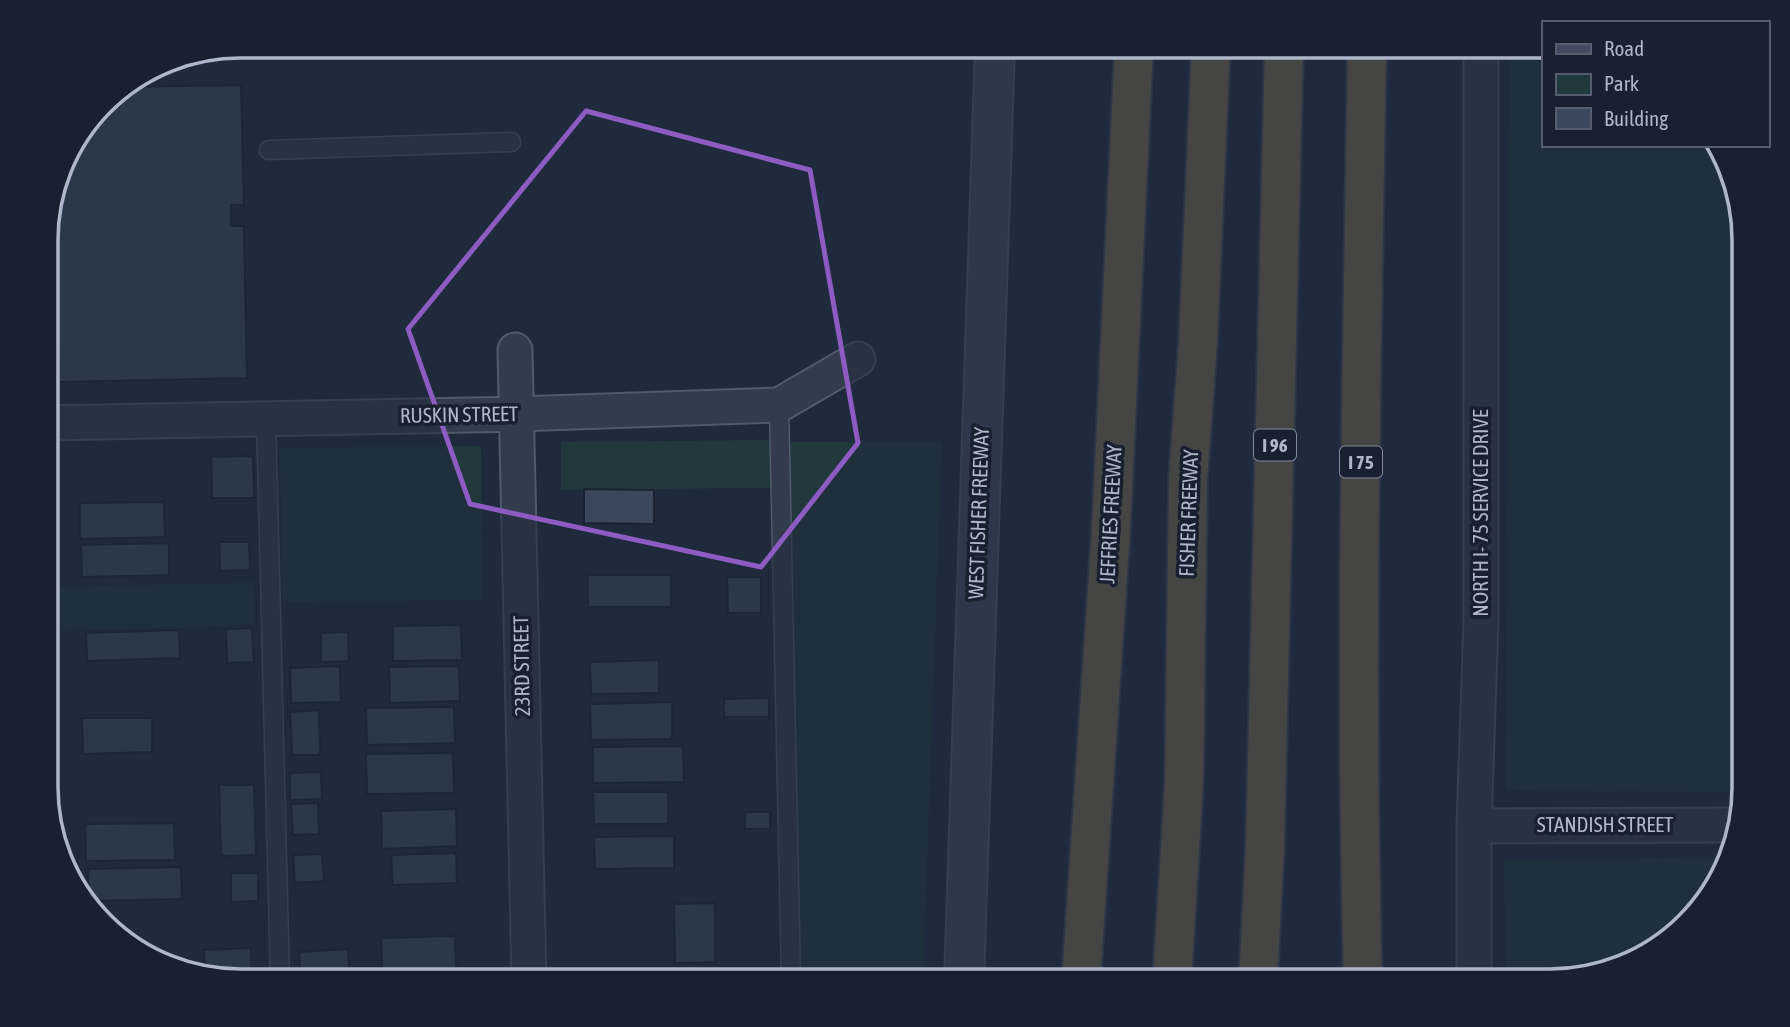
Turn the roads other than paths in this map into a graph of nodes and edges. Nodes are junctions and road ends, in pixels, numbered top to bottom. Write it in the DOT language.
graph roads {
  1 [pos="995,58"];
  2 [pos="1133,58"];
  3 [pos="1210,58"];
  4 [pos="1284,58"];
  5 [pos="1367,58"];
  6 [pos="1481,58"];
  7 [pos="511,142"];
  8 [pos="269,150"];
  9 [pos="515,350"];
  10 [pos="858,359"];
  11 [pos="779,405"];
  12 [pos="517,414"];
  13 [pos="266,418"];
  14 [pos="58,423"];
  15 [pos="1728,825"];
  16 [pos="1474,826"];
  17 [pos="280,969"];
  18 [pos="529,969"];
  19 [pos="791,969"];
  20 [pos="964,969"];
  21 [pos="1082,969"];
  22 [pos="1173,969"];
  23 [pos="1259,969"];
  24 [pos="1363,969"];
  25 [pos="1474,969"];
  1 -- 20 [label="street, WEST FISHER FREEWAY"];
  2 -- 21 [label="highway, JEFFRIES FREEWAY"];
  3 -- 22 [label="highway, FISHER FREEWAY"];
  4 -- 23 [label="highway, I 96"];
  5 -- 24 [label="highway, I 75"];
  6 -- 16 [label="street, NORTH I- 75 SERVICE DRIVE"];
  7 -- 8 [label="lane"];
  9 -- 12 [label="street, 23RD STREET"];
  10 -- 11 [label="street, RUSKIN STREET"];
  11 -- 12 [label="street, RUSKIN STREET"];
  11 -- 19 [label="lane"];
  12 -- 13 [label="street, RUSKIN STREET"];
  12 -- 18 [label="street, 23RD STREET"];
  13 -- 14 [label="street, RUSKIN STREET"];
  13 -- 17 [label="lane"];
  15 -- 16 [label="street, STANDISH STREET"];
  16 -- 25 [label="street, NORTH I- 75 SERVICE DRIVE"];
}
